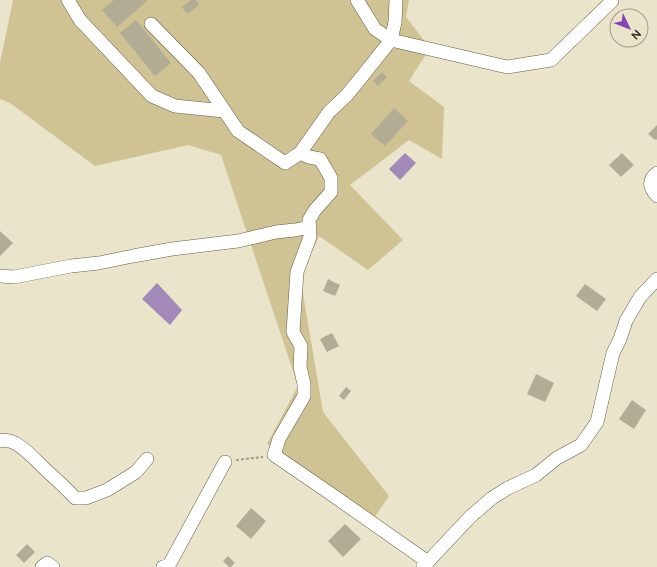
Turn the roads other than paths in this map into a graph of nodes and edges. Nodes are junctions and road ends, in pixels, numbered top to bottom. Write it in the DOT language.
graph roads {
  1 [pos="68,0"];
  2 [pos="357,0"];
  3 [pos="396,0"];
  4 [pos="612,1"];
  5 [pos="151,24"];
  6 [pos="391,40"];
  7 [pos="224,111"];
  8 [pos="300,154"];
  9 [pos="657,174"];
  10 [pos="657,196"];
  11 [pos="310,227"];
  12 [pos="0,276"];
  13 [pos="657,279"];
  14 [pos="0,441"];
  15 [pos="147,459"];
  16 [pos="224,462"];
  17 [pos="425,565"];
  18 [pos="42,567"];
  19 [pos="53,567"];
  20 [pos="163,567"];
  1 -- 7 [label="street"];
  2 -- 6 [label="street"];
  3 -- 6 [label="street"];
  4 -- 6 [label="street"];
  5 -- 7 [label="street"];
  6 -- 8 [label="street"];
  7 -- 8 [label="street"];
  8 -- 11 [label="street"];
  9 -- 10 [label="street"];
  11 -- 12 [label="street"];
  11 -- 17 [label="street"];
  13 -- 17 [label="street"];
  14 -- 15 [label="street"];
  16 -- 20 [label="street"];
  18 -- 19 [label="street"];
}
